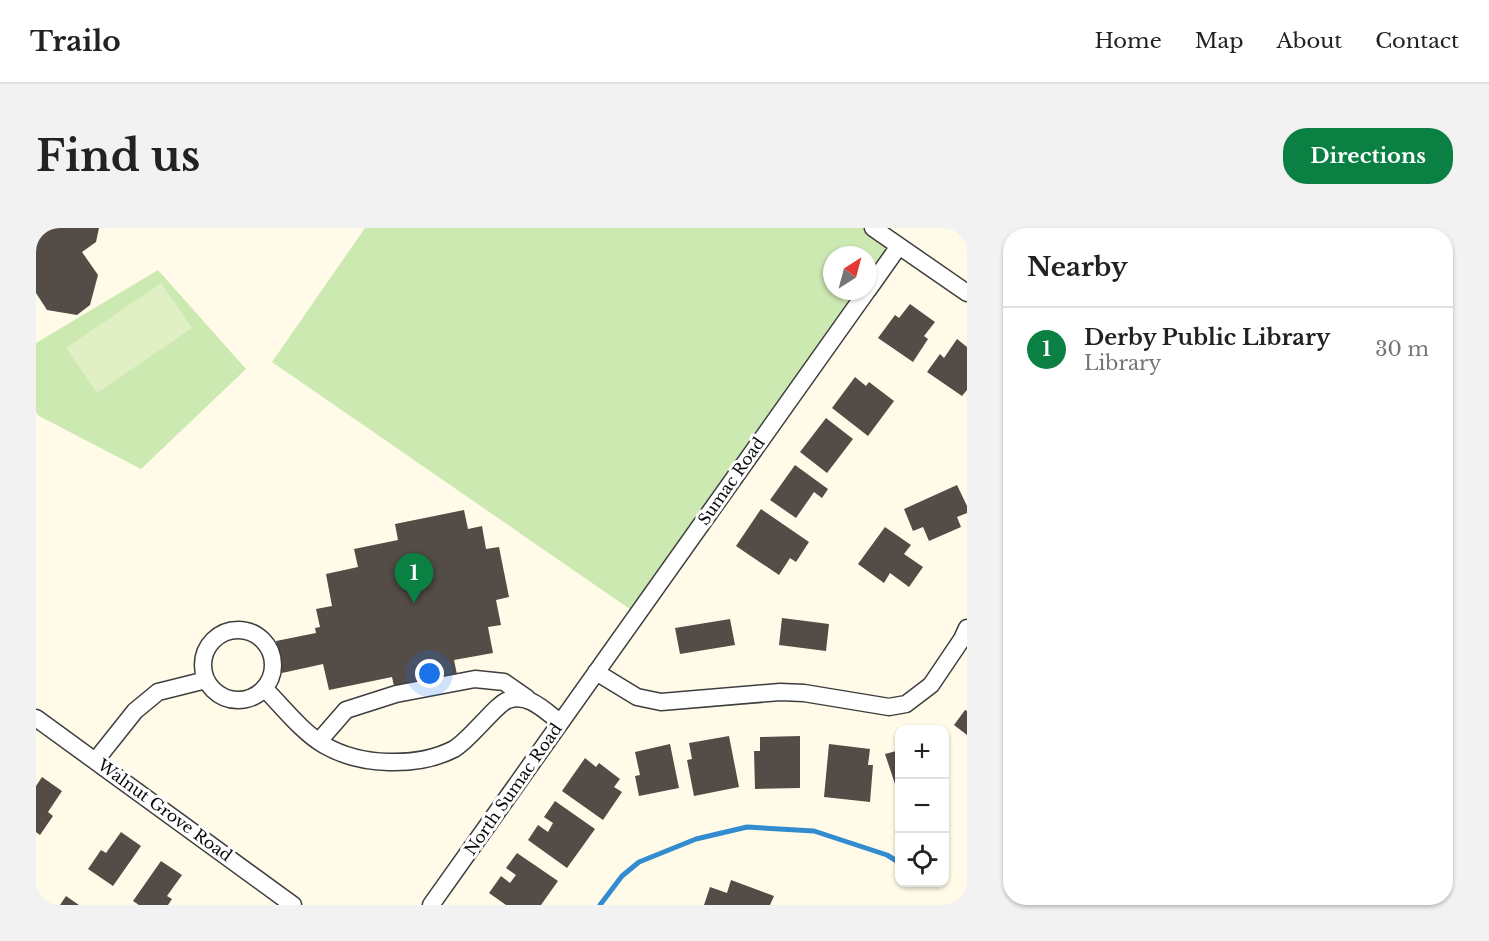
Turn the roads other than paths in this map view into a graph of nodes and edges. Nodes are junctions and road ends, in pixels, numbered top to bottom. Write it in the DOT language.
graph roads {
  1 [pos="873,228"];
  2 [pos="899,246"];
  3 [pos="877,277"];
  4 [pos="967,293"];
  5 [pos="861,300"];
  6 [pos="967,628"];
  7 [pos="596,672"];
  8 [pos="206,680"];
  9 [pos="264,688"];
  10 [pos="528,698"];
  11 [pos="36,718"];
  12 [pos="560,722"];
  13 [pos="319,741"];
  14 [pos="96,760"];
  15 [pos="293,905"];
  16 [pos="431,905"];
  1 -- 2 [label="street"];
  2 -- 3 [label="street, Sumac Road"];
  2 -- 4 [label="street"];
  5 -- 7 [label="street, Sumac Road"];
  6 -- 7 [label="street"];
  7 -- 12 [label="street, North Sumac Road"];
  8 -- 9 [label="street"];
  8 -- 9 [label="street"];
  8 -- 14 [label="street"];
  9 -- 13 [label="street"];
  10 -- 12 [label="street"];
  10 -- 13 [label="street"];
  10 -- 13 [label="street"];
  11 -- 14 [label="street, Walnut Grove Road"];
  12 -- 16 [label="street, North Sumac Road"];
  14 -- 15 [label="street, Walnut Grove Road"];
}
